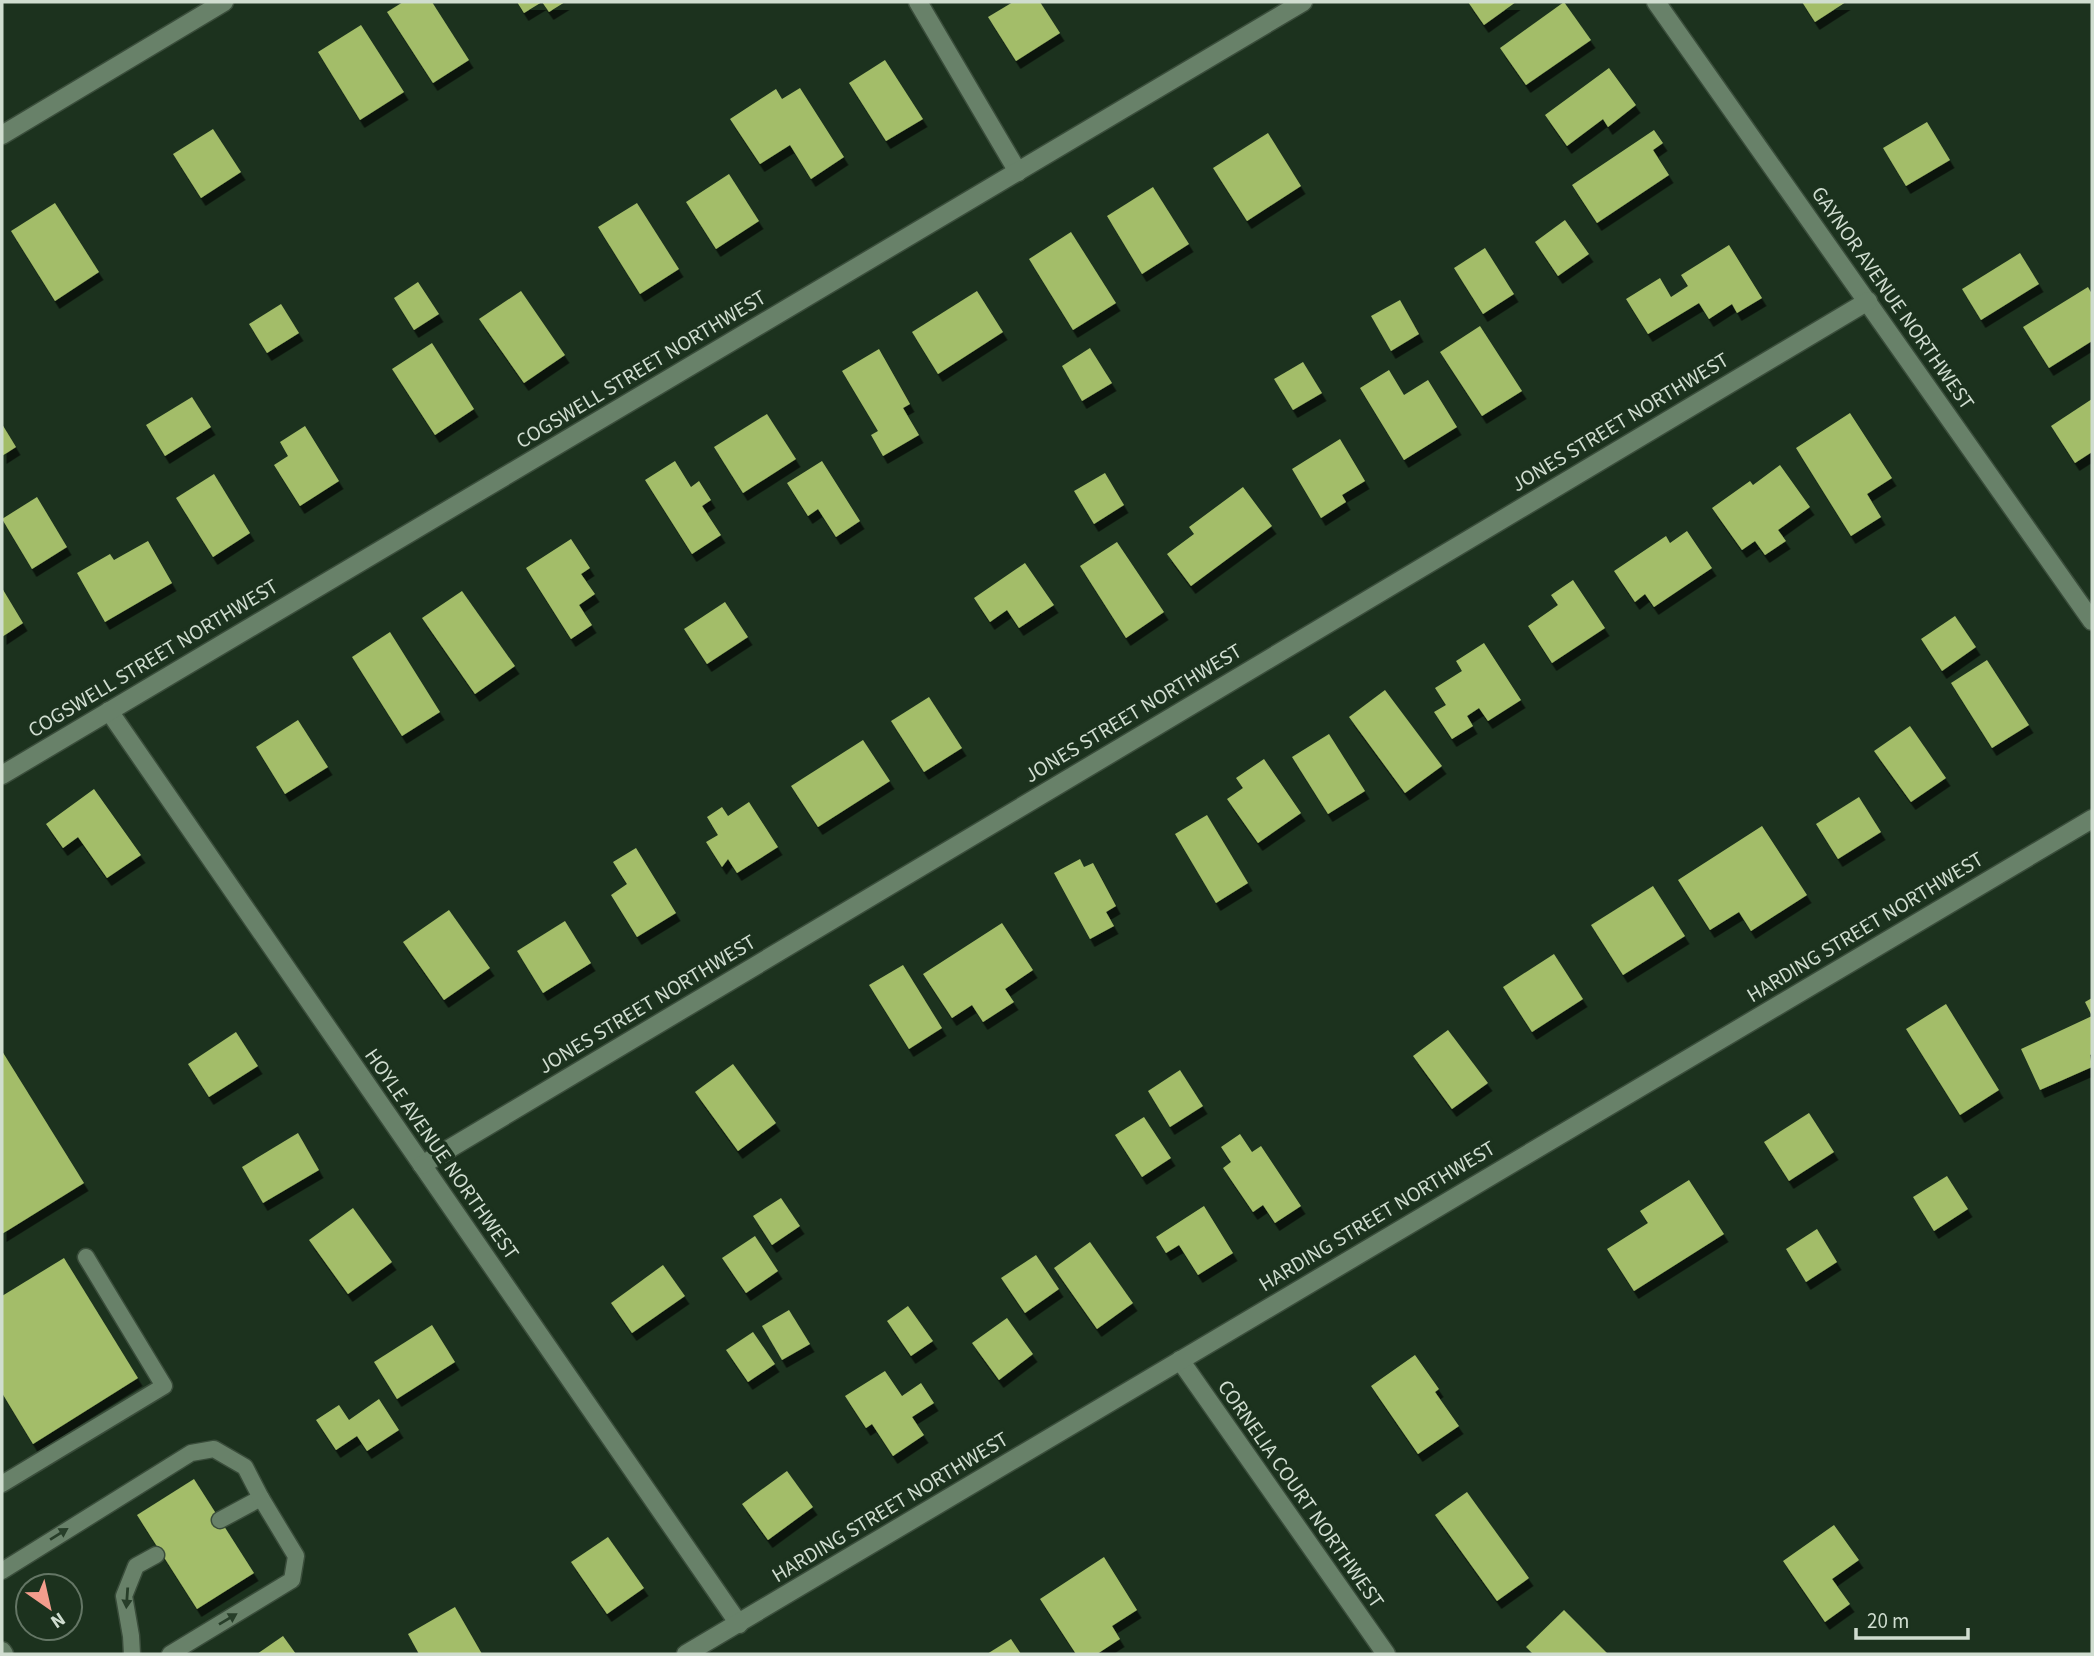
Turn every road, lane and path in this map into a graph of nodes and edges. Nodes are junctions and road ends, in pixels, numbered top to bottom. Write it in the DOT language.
graph roads {
  1 [pos="224,2"];
  2 [pos="918,2"];
  3 [pos="1303,2"];
  4 [pos="1656,2"];
  5 [pos="2,135"];
  6 [pos="1018,172"];
  7 [pos="1868,301"];
  8 [pos="2092,621"];
  9 [pos="109,711"];
  10 [pos="2,775"];
  11 [pos="2092,819"];
  12 [pos="422,1165"];
  13 [pos="86,1257"];
  14 [pos="1180,1360"];
  15 [pos="2,1484"];
  16 [pos="261,1498"];
  17 [pos="220,1520"];
  18 [pos="156,1555"];
  19 [pos="2,1572"];
  20 [pos="739,1624"];
  21 [pos="132,1654"];
  22 [pos="170,1654"];
  23 [pos="686,1654"];
  24 [pos="1386,1654"];
  1 -- 5 [label="street"];
  2 -- 6 [label="street"];
  3 -- 6 [label="street, COGSWELL STREET NORTHWEST"];
  4 -- 7 [label="street, GAYNOR AVENUE NORTHWEST"];
  6 -- 9 [label="street, COGSWELL STREET NORTHWEST"];
  7 -- 8 [label="street, GAYNOR AVENUE NORTHWEST"];
  7 -- 12 [label="street, JONES STREET NORTHWEST"];
  9 -- 10 [label="street, COGSWELL STREET NORTHWEST"];
  9 -- 12 [label="street, HOYLE AVENUE NORTHWEST"];
  11 -- 14 [label="street, HARDING STREET NORTHWEST"];
  12 -- 20 [label="street, HOYLE AVENUE NORTHWEST"];
  13 -- 15 [label="lane"];
  14 -- 20 [label="street, HARDING STREET NORTHWEST"];
  14 -- 24 [label="street, CORNELIA COURT NORTHWEST"];
  16 -- 17 [label="lane"];
  19 -- 16 [label="lane, one-way"];
  22 -- 16 [label="lane, one-way"];
  18 -- 21 [label="lane, one-way"];
  20 -- 23 [label="street, HARDING STREET NORTHWEST"];
}
